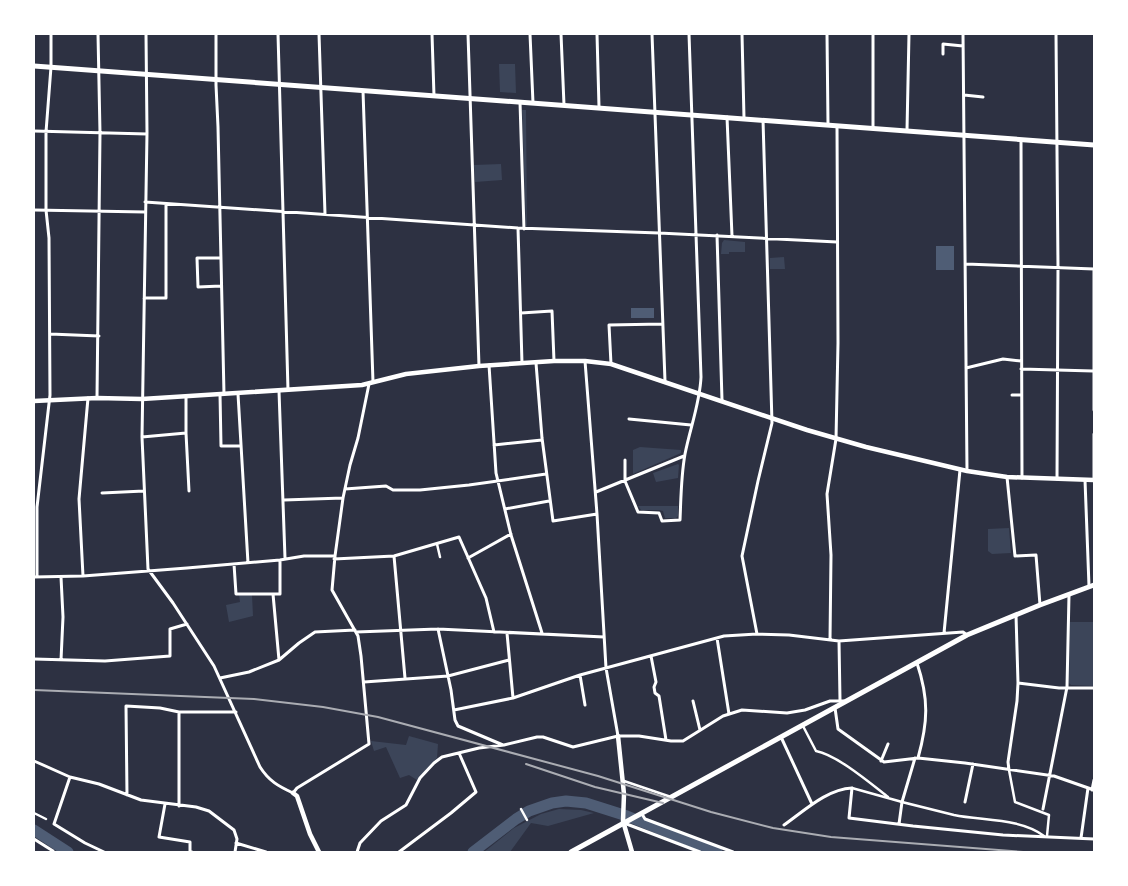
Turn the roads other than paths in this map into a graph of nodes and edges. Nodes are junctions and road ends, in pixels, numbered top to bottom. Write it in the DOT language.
graph roads {
  1 [pos="52,34"];
  2 [pos="98,34"];
  3 [pos="146,34"];
  4 [pos="216,34"];
  5 [pos="278,34"];
  6 [pos="319,34"];
  7 [pos="432,34"];
  8 [pos="468,34"];
  9 [pos="530,34"];
  10 [pos="561,34"];
  11 [pos="597,34"];
  12 [pos="652,34"];
  13 [pos="688,34"];
  14 [pos="742,34"];
  15 [pos="827,34"];
  16 [pos="873,34"];
  17 [pos="909,34"];
  18 [pos="963,34"];
  19 [pos="1056,34"];
  20 [pos="963,46"];
  21 [pos="943,54"];
  22 [pos="34,66"];
  23 [pos="52,67"];
  24 [pos="99,70"];
  25 [pos="147,74"];
  26 [pos="216,79"];
  27 [pos="279,84"];
  28 [pos="322,87"];
  29 [pos="363,90"];
  30 [pos="964,95"];
  31 [pos="434,96"];
  32 [pos="983,97"];
  33 [pos="470,98"];
  34 [pos="520,102"];
  35 [pos="533,103"];
  36 [pos="564,105"];
  37 [pos="599,107"];
  38 [pos="655,112"];
  39 [pos="690,114"];
  40 [pos="726,117"];
  41 [pos="744,118"];
  42 [pos="762,120"];
  43 [pos="828,124"];
  44 [pos="837,125"];
  45 [pos="873,128"];
  46 [pos="907,130"];
  47 [pos="34,131"];
  48 [pos="46,132"];
  49 [pos="100,133"];
  50 [pos="147,134"];
  51 [pos="965,135"];
  52 [pos="1021,140"];
  53 [pos="1057,142"];
  54 [pos="1094,145"];
  55 [pos="146,202"];
  56 [pos="166,204"];
  57 [pos="219,207"];
  58 [pos="34,210"];
  59 [pos="46,210"];
  60 [pos="99,211"];
  61 [pos="283,211"];
  62 [pos="145,212"];
  63 [pos="325,214"];
  64 [pos="367,218"];
  65 [pos="474,225"];
  66 [pos="518,228"];
  67 [pos="524,229"];
  68 [pos="659,232"];
  69 [pos="695,234"];
  70 [pos="717,236"];
  71 [pos="732,236"];
  72 [pos="767,238"];
  73 [pos="837,242"];
  74 [pos="220,258"];
  75 [pos="966,264"];
  76 [pos="1021,266"];
  77 [pos="1058,267"];
  78 [pos="1094,269"];
  79 [pos="221,286"];
  80 [pos="144,298"];
  81 [pos="521,313"];
  82 [pos="662,324"];
  83 [pos="50,334"];
  84 [pos="99,336"];
  85 [pos="554,361"];
  86 [pos="585,361"];
  87 [pos="1021,361"];
  88 [pos="522,363"];
  89 [pos="536,363"];
  90 [pos="611,364"];
  91 [pos="489,365"];
  92 [pos="478,366"];
  93 [pos="966,368"];
  94 [pos="1022,369"];
  95 [pos="1058,370"];
  96 [pos="1094,371"];
  97 [pos="664,381"];
  98 [pos="371,384"];
  99 [pos="288,390"];
  100 [pos="279,391"];
  101 [pos="700,393"];
  102 [pos="222,394"];
  103 [pos="238,394"];
  104 [pos="1012,395"];
  105 [pos="1021,395"];
  106 [pos="186,397"];
  107 [pos="88,398"];
  108 [pos="97,398"];
  109 [pos="50,399"];
  110 [pos="142,399"];
  111 [pos="722,400"];
  112 [pos="34,401"];
  113 [pos="1094,410"];
  114 [pos="772,417"];
  115 [pos="629,418"];
  116 [pos="691,425"];
  117 [pos="186,433"];
  118 [pos="1094,434"];
  119 [pos="142,437"];
  120 [pos="836,439"];
  121 [pos="542,440"];
  122 [pos="494,445"];
  123 [pos="241,446"];
  124 [pos="684,456"];
  125 [pos="625,460"];
  126 [pos="960,469"];
  127 [pos="967,470"];
  128 [pos="546,474"];
  129 [pos="1007,477"];
  130 [pos="1022,478"];
  131 [pos="1057,479"];
  132 [pos="1085,480"];
  133 [pos="1094,480"];
  134 [pos="498,481"];
  135 [pos="625,482"];
  136 [pos="345,490"];
  137 [pos="144,491"];
  138 [pos="189,491"];
  139 [pos="596,492"];
  140 [pos="102,493"];
  141 [pos="343,498"];
  142 [pos="284,500"];
  143 [pos="549,501"];
  144 [pos="505,509"];
  145 [pos="597,514"];
  146 [pos="511,534"];
  147 [pos="437,544"];
  148 [pos="394,556"];
  149 [pos="440,557"];
  150 [pos="285,558"];
  151 [pos="334,558"];
  152 [pos="468,558"];
  153 [pos="280,560"];
  154 [pos="248,563"];
  155 [pos="234,564"];
  156 [pos="150,571"];
  157 [pos="61,576"];
  158 [pos="83,576"];
  159 [pos="36,577"];
  160 [pos="1092,586"];
  161 [pos="273,594"];
  162 [pos="1069,595"];
  163 [pos="1040,605"];
  164 [pos="1016,614"];
  165 [pos="187,624"];
  166 [pos="438,629"];
  167 [pos="400,630"];
  168 [pos="355,631"];
  169 [pos="494,632"];
  170 [pos="542,633"];
  171 [pos="944,633"];
  172 [pos="507,634"];
  173 [pos="757,634"];
  174 [pos="967,635"];
  175 [pos="604,637"];
  176 [pos="717,638"];
  177 [pos="830,640"];
  178 [pos="839,641"];
  179 [pos="651,656"];
  180 [pos="34,659"];
  181 [pos="61,660"];
  182 [pos="279,660"];
  183 [pos="510,660"];
  184 [pos="917,663"];
  185 [pos="606,668"];
  186 [pos="580,675"];
  187 [pos="448,676"];
  188 [pos="220,678"];
  189 [pos="405,678"];
  190 [pos="364,682"];
  191 [pos="1018,683"];
  192 [pos="1068,687"];
  193 [pos="1094,688"];
  194 [pos="512,698"];
  195 [pos="694,701"];
  196 [pos="844,701"];
  197 [pos="585,705"];
  198 [pos="835,708"];
  199 [pos="454,710"];
  200 [pos="235,711"];
  201 [pos="179,712"];
  202 [pos="729,714"];
  203 [pos="803,726"];
  204 [pos="700,730"];
  205 [pos="618,736"];
  206 [pos="781,738"];
  207 [pos="666,740"];
  208 [pos="888,744"];
  209 [pos="504,745"];
  210 [pos="459,753"];
  211 [pos="917,758"];
  212 [pos="34,761"];
  213 [pos="881,761"];
  214 [pos="973,764"];
  215 [pos="1009,770"];
  216 [pos="1049,776"];
  217 [pos="70,777"];
  218 [pos="622,780"];
  219 [pos="1094,780"];
  220 [pos="852,788"];
  221 [pos="1091,789"];
  222 [pos="293,793"];
  223 [pos="127,795"];
  224 [pos="672,797"];
  225 [pos="889,798"];
  226 [pos="902,802"];
  227 [pos="965,802"];
  228 [pos="165,804"];
  229 [pos="812,804"];
  230 [pos="179,806"];
  231 [pos="521,809"];
  232 [pos="1043,810"];
  233 [pos="34,812"];
  234 [pos="639,816"];
  235 [pos="46,819"];
  236 [pos="527,820"];
  237 [pos="625,822"];
  238 [pos="899,824"];
  239 [pos="784,825"];
  240 [pos="1046,836"];
  241 [pos="1081,838"];
  242 [pos="34,839"];
  243 [pos="1094,840"];
  244 [pos="236,843"];
  245 [pos="52,852"];
  246 [pos="104,852"];
  247 [pos="192,852"];
  248 [pos="235,852"];
  249 [pos="266,852"];
  250 [pos="319,852"];
  251 [pos="357,852"];
  252 [pos="399,852"];
  253 [pos="571,852"];
  254 [pos="632,852"];
  255 [pos="700,852"];
  256 [pos="733,852"];
  1 -- 23 [label="street"];
  2 -- 24 [label="street"];
  3 -- 25 [label="street"];
  4 -- 26 [label="street"];
  5 -- 27 [label="street"];
  6 -- 28 [label="street"];
  7 -- 31 [label="street"];
  8 -- 33 [label="street"];
  9 -- 35 [label="street"];
  10 -- 36 [label="street"];
  11 -- 37 [label="street"];
  12 -- 38 [label="street"];
  13 -- 39 [label="street"];
  14 -- 41 [label="street"];
  15 -- 43 [label="street"];
  16 -- 45 [label="street"];
  17 -- 46 [label="street"];
  18 -- 20 [label="street"];
  19 -- 53 [label="street"];
  20 -- 21 [label="street"];
  20 -- 30 [label="street"];
  22 -- 23 [label="main road"];
  23 -- 24 [label="main road"];
  23 -- 48 [label="street"];
  24 -- 25 [label="main road"];
  24 -- 49 [label="street"];
  25 -- 26 [label="main road"];
  25 -- 50 [label="street"];
  26 -- 27 [label="main road"];
  26 -- 57 [label="street"];
  27 -- 28 [label="main road"];
  27 -- 61 [label="street"];
  28 -- 29 [label="main road"];
  28 -- 63 [label="street"];
  29 -- 31 [label="main road"];
  29 -- 64 [label="street"];
  30 -- 32 [label="street"];
  30 -- 51 [label="street"];
  31 -- 33 [label="main road"];
  33 -- 34 [label="main road"];
  33 -- 65 [label="street"];
  34 -- 35 [label="main road"];
  34 -- 67 [label="street"];
  35 -- 36 [label="main road"];
  36 -- 37 [label="main road"];
  37 -- 38 [label="main road"];
  38 -- 39 [label="main road"];
  38 -- 68 [label="street"];
  39 -- 40 [label="main road"];
  39 -- 69 [label="street"];
  40 -- 41 [label="main road"];
  40 -- 71 [label="street"];
  41 -- 42 [label="main road"];
  42 -- 43 [label="main road"];
  42 -- 72 [label="street"];
  43 -- 44 [label="main road"];
  44 -- 45 [label="main road"];
  44 -- 73 [label="street"];
  45 -- 46 [label="main road"];
  46 -- 51 [label="main road"];
  47 -- 48 [label="street"];
  48 -- 49 [label="street"];
  48 -- 59 [label="street"];
  49 -- 50 [label="street"];
  49 -- 60 [label="street"];
  50 -- 55 [label="street"];
  51 -- 52 [label="main road"];
  51 -- 75 [label="street"];
  52 -- 53 [label="main road"];
  52 -- 76 [label="street"];
  53 -- 54 [label="main road"];
  53 -- 77 [label="street"];
  55 -- 56 [label="street"];
  55 -- 62 [label="street"];
  56 -- 57 [label="street"];
  56 -- 80 [label="street"];
  57 -- 61 [label="street"];
  57 -- 74 [label="street"];
  58 -- 59 [label="street"];
  59 -- 60 [label="street"];
  59 -- 83 [label="street"];
  60 -- 62 [label="street"];
  60 -- 84 [label="street"];
  61 -- 63 [label="street"];
  61 -- 99 [label="street"];
  62 -- 80 [label="street"];
  63 -- 64 [label="street"];
  64 -- 65 [label="street"];
  64 -- 98 [label="street"];
  65 -- 66 [label="street"];
  65 -- 92 [label="street"];
  66 -- 67 [label="street"];
  66 -- 81 [label="street"];
  67 -- 68 [label="street"];
  68 -- 69 [label="street"];
  68 -- 82 [label="street"];
  69 -- 70 [label="street"];
  69 -- 101 [label="street"];
  70 -- 71 [label="street"];
  70 -- 111 [label="street"];
  71 -- 72 [label="street"];
  72 -- 73 [label="street"];
  72 -- 114 [label="street"];
  73 -- 120 [label="street"];
  74 -- 79 [label="street"];
  74 -- 79 [label="street"];
  75 -- 76 [label="street"];
  75 -- 93 [label="street"];
  76 -- 77 [label="street"];
  76 -- 87 [label="street"];
  77 -- 78 [label="street"];
  77 -- 95 [label="street"];
  78 -- 96 [label="street"];
  79 -- 102 [label="street"];
  80 -- 110 [label="street"];
  81 -- 85 [label="street"];
  81 -- 88 [label="street"];
  82 -- 90 [label="street"];
  82 -- 97 [label="street"];
  83 -- 84 [label="street"];
  83 -- 109 [label="street"];
  84 -- 108 [label="street"];
  85 -- 86 [label="street"];
  85 -- 89 [label="street"];
  86 -- 90 [label="street"];
  86 -- 139 [label="street"];
  87 -- 93 [label="street"];
  87 -- 94 [label="street"];
  88 -- 89 [label="street"];
  88 -- 91 [label="street"];
  89 -- 121 [label="street"];
  90 -- 97 [label="street"];
  91 -- 92 [label="street"];
  91 -- 122 [label="street"];
  92 -- 98 [label="street"];
  93 -- 127 [label="street"];
  94 -- 95 [label="street"];
  94 -- 105 [label="street"];
  95 -- 96 [label="street"];
  95 -- 131 [label="street"];
  96 -- 113 [label="street"];
  97 -- 101 [label="street"];
  98 -- 99 [label="street"];
  98 -- 136 [label="street"];
  99 -- 100 [label="street"];
  100 -- 103 [label="street"];
  100 -- 142 [label="street"];
  101 -- 111 [label="street"];
  101 -- 116 [label="street"];
  102 -- 103 [label="street"];
  102 -- 106 [label="street"];
  102 -- 123 [label="street"];
  103 -- 123 [label="street"];
  104 -- 105 [label="street"];
  105 -- 130 [label="street"];
  106 -- 110 [label="street"];
  106 -- 117 [label="street"];
  107 -- 108 [label="street"];
  107 -- 109 [label="street"];
  107 -- 158 [label="street"];
  108 -- 110 [label="street"];
  109 -- 112 [label="street"];
  109 -- 159 [label="street"];
  110 -- 119 [label="street"];
  111 -- 114 [label="street"];
  114 -- 120 [label="street"];
  114 -- 173 [label="street"];
  115 -- 116 [label="street"];
  116 -- 124 [label="street"];
  117 -- 119 [label="street"];
  117 -- 138 [label="street"];
  118 -- 133 [label="street"];
  119 -- 137 [label="street"];
  120 -- 126 [label="street"];
  120 -- 177 [label="street"];
  121 -- 122 [label="street"];
  121 -- 128 [label="street"];
  122 -- 134 [label="street"];
  123 -- 154 [label="street"];
  124 -- 135 [label="street"];
  124 -- 135 [label="street"];
  125 -- 135 [label="street"];
  126 -- 127 [label="street"];
  126 -- 171 [label="street"];
  127 -- 129 [label="street"];
  128 -- 134 [label="street"];
  128 -- 143 [label="street"];
  129 -- 130 [label="street"];
  129 -- 163 [label="street"];
  130 -- 131 [label="street"];
  131 -- 132 [label="street"];
  132 -- 133 [label="street"];
  132 -- 160 [label="street"];
  134 -- 136 [label="street"];
  134 -- 144 [label="street"];
  135 -- 139 [label="street"];
  136 -- 141 [label="street"];
  137 -- 140 [label="street"];
  137 -- 156 [label="street"];
  139 -- 145 [label="street"];
  141 -- 142 [label="street"];
  141 -- 151 [label="street"];
  142 -- 150 [label="street"];
  143 -- 144 [label="street"];
  143 -- 145 [label="street"];
  144 -- 146 [label="street"];
  145 -- 175 [label="street"];
  146 -- 152 [label="street"];
  146 -- 170 [label="street"];
  147 -- 148 [label="street"];
  147 -- 149 [label="street"];
  147 -- 152 [label="street"];
  148 -- 151 [label="street"];
  148 -- 167 [label="street"];
  150 -- 151 [label="street"];
  150 -- 153 [label="street"];
  151 -- 168 [label="street"];
  152 -- 169 [label="street"];
  153 -- 154 [label="street"];
  153 -- 161 [label="street"];
  154 -- 155 [label="street"];
  155 -- 156 [label="street"];
  155 -- 161 [label="street"];
  156 -- 158 [label="street"];
  156 -- 165 [label="street"];
  157 -- 158 [label="street"];
  157 -- 159 [label="street"];
  157 -- 181 [label="street"];
  160 -- 162 [label="main road"];
  161 -- 182 [label="street"];
  162 -- 163 [label="main road"];
  162 -- 192 [label="street"];
  163 -- 164 [label="main road"];
  164 -- 174 [label="main road"];
  164 -- 191 [label="street"];
  165 -- 181 [label="street"];
  165 -- 188 [label="street"];
  166 -- 167 [label="street"];
  166 -- 169 [label="street"];
  166 -- 187 [label="street"];
  167 -- 168 [label="street"];
  167 -- 189 [label="street"];
  168 -- 182 [label="street"];
  168 -- 190 [label="street"];
  169 -- 172 [label="street"];
  170 -- 172 [label="street"];
  170 -- 175 [label="street"];
  171 -- 174 [label="street"];
  171 -- 178 [label="street"];
  172 -- 183 [label="street"];
  173 -- 176 [label="street"];
  173 -- 177 [label="street"];
  174 -- 184 [label="main road"];
  175 -- 185 [label="street"];
  176 -- 179 [label="street"];
  176 -- 202 [label="street"];
  177 -- 178 [label="street"];
  178 -- 196 [label="street"];
  179 -- 185 [label="street"];
  179 -- 207 [label="street"];
  180 -- 181 [label="street"];
  182 -- 188 [label="street"];
  183 -- 187 [label="street"];
  183 -- 194 [label="street"];
  184 -- 196 [label="main road"];
  184 -- 211 [label="street"];
  185 -- 186 [label="street"];
  185 -- 205 [label="street"];
  186 -- 194 [label="street"];
  186 -- 197 [label="street"];
  187 -- 189 [label="street"];
  187 -- 199 [label="street"];
  188 -- 200 [label="street"];
  189 -- 190 [label="street"];
  190 -- 222 [label="street"];
  191 -- 192 [label="street"];
  191 -- 215 [label="street"];
  192 -- 193 [label="street"];
  192 -- 216 [label="street"];
  194 -- 199 [label="street"];
  195 -- 204 [label="street"];
  196 -- 198 [label="main road"];
  196 -- 202 [label="street"];
  198 -- 203 [label="main road"];
  198 -- 213 [label="street"];
  199 -- 209 [label="street"];
  200 -- 201 [label="street"];
  200 -- 222 [label="street"];
  201 -- 223 [label="street"];
  201 -- 230 [label="street"];
  202 -- 204 [label="street"];
  203 -- 206 [label="main road"];
  203 -- 225 [label="street"];
  204 -- 207 [label="street"];
  205 -- 207 [label="street"];
  205 -- 209 [label="street"];
  205 -- 218 [label="street"];
  206 -- 224 [label="main road"];
  206 -- 229 [label="street"];
  208 -- 213 [label="street"];
  209 -- 210 [label="street"];
  210 -- 251 [label="street"];
  210 -- 252 [label="street"];
  211 -- 213 [label="street"];
  211 -- 214 [label="street"];
  211 -- 226 [label="street"];
  212 -- 217 [label="street"];
  214 -- 215 [label="street"];
  214 -- 227 [label="street"];
  215 -- 216 [label="street"];
  215 -- 240 [label="street"];
  216 -- 221 [label="street"];
  216 -- 232 [label="street"];
  217 -- 223 [label="street"];
  217 -- 246 [label="street"];
  218 -- 224 [label="street"];
  218 -- 237 [label="street"];
  219 -- 221 [label="street"];
  220 -- 225 [label="street"];
  220 -- 229 [label="street"];
  220 -- 238 [label="street"];
  221 -- 241 [label="street"];
  222 -- 250 [label="street"];
  223 -- 228 [label="street"];
  224 -- 234 [label="main road"];
  225 -- 226 [label="street"];
  226 -- 238 [label="street"];
  226 -- 240 [label="street"];
  228 -- 230 [label="street"];
  228 -- 247 [label="street"];
  229 -- 239 [label="street"];
  230 -- 244 [label="street"];
  231 -- 236 [label="street"];
  233 -- 235 [label="street"];
  234 -- 237 [label="main road"];
  234 -- 256 [label="street"];
  237 -- 253 [label="main road"];
  237 -- 254 [label="street"];
  237 -- 255 [label="street"];
  238 -- 240 [label="street"];
  240 -- 241 [label="street"];
  241 -- 243 [label="street"];
  242 -- 245 [label="street"];
  244 -- 248 [label="street"];
  244 -- 249 [label="street"];
}
